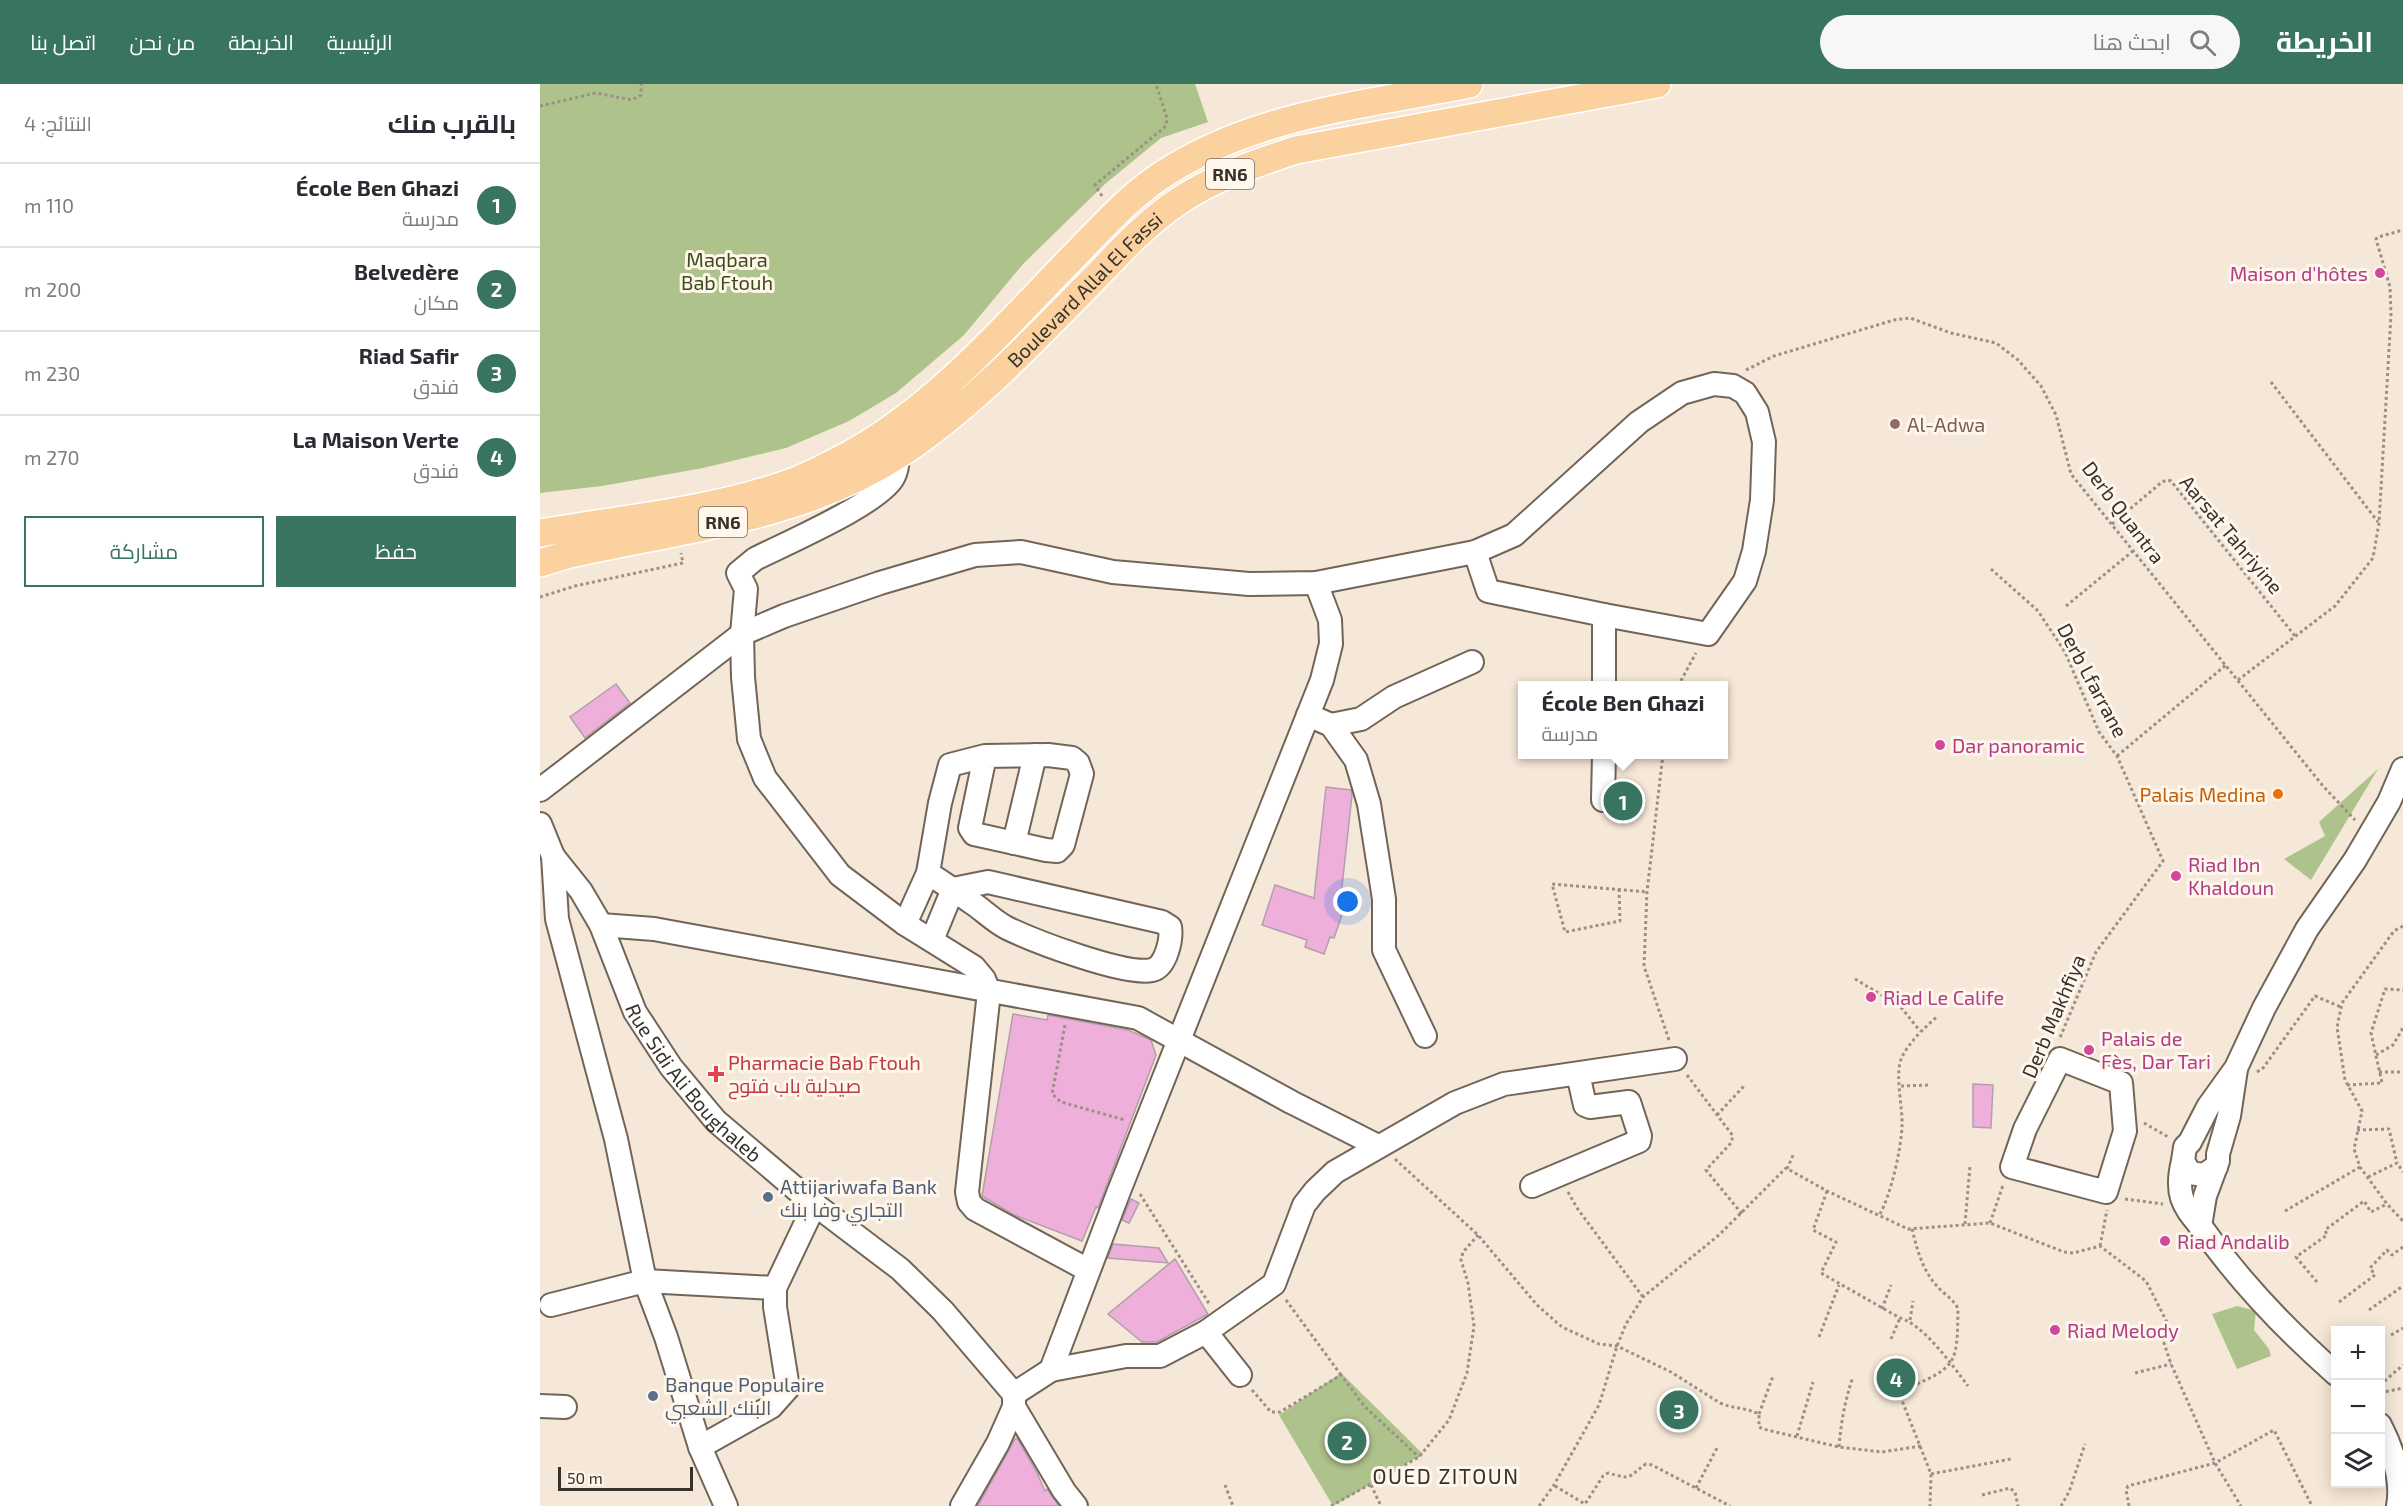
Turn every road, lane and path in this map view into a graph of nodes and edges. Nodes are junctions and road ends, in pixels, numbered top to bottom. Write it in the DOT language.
graph roads {
  1 [pos="641,84"];
  2 [pos="1156,84"];
  3 [pos="1469,84"];
  4 [pos="1657,84"];
  5 [pos="1441,87"];
  6 [pos="540,106"];
  7 [pos="1104,200"];
  8 [pos="2403,230"];
  9 [pos="1744,370"];
  10 [pos="2271,382"];
  11 [pos="890,444"];
  12 [pos="2379,523"];
  13 [pos="2112,524"];
  14 [pos="540,533"];
  15 [pos="2133,551"];
  16 [pos="1475,552"];
  17 [pos="540,563"];
  18 [pos="1991,569"];
  19 [pos="1316,583"];
  20 [pos="2066,606"];
  21 [pos="1604,615"];
  22 [pos="742,634"];
  23 [pos="1708,634"];
  24 [pos="2295,636"];
  25 [pos="1472,662"];
  26 [pos="2226,665"];
  27 [pos="2238,680"];
  28 [pos="1604,681"];
  29 [pos="1681,681"];
  30 [pos="1308,715"];
  31 [pos="1331,725"];
  32 [pos="1035,755"];
  33 [pos="985,756"];
  34 [pos="2117,756"];
  35 [pos="1604,759"];
  36 [pos="1662,759"];
  37 [pos="2403,769"];
  38 [pos="540,790"];
  39 [pos="1603,801"];
  40 [pos="540,824"];
  41 [pos="2370,835"];
  42 [pos="1014,843"];
  43 [pos="546,856"];
  44 [pos="928,873"];
  45 [pos="953,889"];
  46 [pos="1619,889"];
  47 [pos="1647,892"];
  48 [pos="905,924"];
  49 [pos="601,925"];
  50 [pos="2403,926"];
  51 [pos="932,939"];
  52 [pos="1855,979"];
  53 [pos="2403,990"];
  54 [pos="989,992"];
  55 [pos="1069,1005"];
  56 [pos="2341,1007"];
  57 [pos="1938,1016"];
  58 [pos="2403,1028"];
  59 [pos="1920,1031"];
  60 [pos="1425,1036"];
  61 [pos="1178,1042"];
  62 [pos="2058,1043"];
  63 [pos="2376,1055"];
  64 [pos="1675,1059"];
  65 [pos="2236,1068"];
  66 [pos="2379,1072"];
  67 [pos="2403,1072"];
  68 [pos="1578,1074"];
  69 [pos="1931,1085"];
  70 [pos="2347,1085"];
  71 [pos="1744,1086"];
  72 [pos="1900,1086"];
  73 [pos="1718,1115"];
  74 [pos="1144,1125"];
  75 [pos="2356,1130"];
  76 [pos="1378,1146"];
  77 [pos="2186,1152"];
  78 [pos="1794,1153"];
  79 [pos="2217,1161"];
  80 [pos="2397,1163"];
  81 [pos="1970,1166"];
  82 [pos="2360,1167"];
  83 [pos="1787,1169"];
  84 [pos="2403,1172"];
  85 [pos="2367,1177"];
  86 [pos="2005,1181"];
  87 [pos="1122,1182"];
  88 [pos="2077,1184"];
  89 [pos="1532,1186"];
  90 [pos="1827,1191"];
  91 [pos="1568,1192"];
  92 [pos="815,1204"];
  93 [pos="2386,1204"];
  94 [pos="2108,1206"];
  95 [pos="2285,1211"];
  96 [pos="1742,1214"];
  97 [pos="1880,1214"];
  98 [pos="2403,1221"];
  99 [pos="1990,1223"];
  100 [pos="1965,1224"];
  101 [pos="2200,1226"];
  102 [pos="1912,1229"];
  103 [pos="1478,1235"];
  104 [pos="2100,1246"];
  105 [pos="2403,1247"];
  106 [pos="1088,1270"];
  107 [pos="645,1281"];
  108 [pos="2317,1282"];
  109 [pos="1274,1284"];
  110 [pos="1839,1285"];
  111 [pos="1891,1285"];
  112 [pos="2401,1287"];
  113 [pos="775,1288"];
  114 [pos="2403,1294"];
  115 [pos="1643,1297"];
  116 [pos="1913,1301"];
  117 [pos="2339,1302"];
  118 [pos="551,1305"];
  119 [pos="1882,1309"];
  120 [pos="2369,1310"];
  121 [pos="1899,1318"];
  122 [pos="1910,1320"];
  123 [pos="1213,1327"];
  124 [pos="2403,1328"];
  125 [pos="2391,1335"];
  126 [pos="1818,1337"];
  127 [pos="1891,1339"];
  128 [pos="1617,1346"];
  129 [pos="1951,1364"];
  130 [pos="2171,1364"];
  131 [pos="2403,1365"];
  132 [pos="1051,1370"];
  133 [pos="2331,1370"];
  134 [pos="2135,1373"];
  135 [pos="1239,1375"];
  136 [pos="1341,1375"];
  137 [pos="1773,1376"];
  138 [pos="1853,1377"];
  139 [pos="2385,1381"];
  140 [pos="1813,1382"];
  141 [pos="1968,1386"];
  142 [pos="2403,1388"];
  143 [pos="2385,1392"];
  144 [pos="1014,1400"];
  145 [pos="540,1406"];
  146 [pos="565,1407"];
  147 [pos="1759,1414"];
  148 [pos="2385,1434"];
  149 [pos="1797,1436"];
  150 [pos="2085,1444"];
  151 [pos="1921,1446"];
  152 [pos="700,1447"];
  153 [pos="1839,1447"];
  154 [pos="1718,1448"];
  155 [pos="1419,1457"];
  156 [pos="2011,1459"];
  157 [pos="2215,1463"];
  158 [pos="1931,1474"];
  159 [pos="1225,1485"];
  160 [pos="1371,1485"];
  161 [pos="1554,1485"];
  162 [pos="1696,1488"];
  163 [pos="1982,1495"];
  164 [pos="726,1506"];
  165 [pos="962,1506"];
  166 [pos="1076,1506"];
  167 [pos="1233,1506"];
  168 [pos="1331,1506"];
  169 [pos="1381,1506"];
  170 [pos="1539,1506"];
  171 [pos="1730,1506"];
  172 [pos="1930,1506"];
  173 [pos="2018,1506"];
  174 [pos="2061,1506"];
  175 [pos="2129,1506"];
  176 [pos="2241,1506"];
  177 [pos="2312,1506"];
  178 [pos="2398,1506"];
  1 -- 6 [label="path"];
  2 -- 7 [label="path"];
  3 -- 5 [label="main road, Boulevard Allal El Fassi / RN6"];
  4 -- 11 [label="main road, Boulevard Allal El Fassi / RN6"];
  5 -- 11 [label="main road, Boulevard Allal El Fassi / RN6"];
  8 -- 12 [label="path"];
  9 -- 13 [label="path, Derb Quantra"];
  10 -- 12 [label="path"];
  11 -- 14 [label="main road, Boulevard Allal El Fassi / RN6"];
  11 -- 17 [label="main road, Boulevard Allal El Fassi / RN6"];
  11 -- 22 [label="street"];
  12 -- 24 [label="path"];
  13 -- 15 [label="path, Derb Quantra"];
  13 -- 24 [label="path, Aarsat Tahriyine"];
  15 -- 20 [label="path"];
  15 -- 26 [label="path, Derb Quantra"];
  16 -- 19 [label="street"];
  16 -- 21 [label="street"];
  16 -- 23 [label="street"];
  18 -- 34 [label="path, Derb Lfarrane"];
  19 -- 22 [label="street"];
  19 -- 30 [label="street"];
  21 -- 23 [label="street"];
  21 -- 28 [label="street"];
  22 -- 38 [label="street"];
  22 -- 48 [label="street"];
  23 -- 29 [label="path"];
  24 -- 27 [label="path"];
  25 -- 31 [label="street"];
  26 -- 27 [label="path, Derb Quantra"];
  26 -- 34 [label="path"];
  27 -- 41 [label="path, Derb Quantra"];
  30 -- 31 [label="street"];
  30 -- 61 [label="street"];
  31 -- 60 [label="street"];
  32 -- 33 [label="street"];
  32 -- 42 [label="street"];
  32 -- 42 [label="street"];
  33 -- 42 [label="street"];
  33 -- 44 [label="street"];
  34 -- 62 [label="path, Derb Makhfiya"];
  35 -- 39 [label="street"];
  36 -- 47 [label="path"];
  37 -- 41 [label="street"];
  40 -- 43 [label="street"];
  41 -- 65 [label="street"];
  43 -- 49 [label="street, Rue Sidi Ali Boughaleb"];
  43 -- 107 [label="street"];
  44 -- 45 [label="street"];
  44 -- 48 [label="street"];
  45 -- 45 [label="street"];
  45 -- 51 [label="street"];
  46 -- 46 [label="path"];
  46 -- 47 [label="path"];
  47 -- 64 [label="path"];
  48 -- 51 [label="street"];
  49 -- 54 [label="street"];
  49 -- 92 [label="street, Rue Sidi Ali Boughaleb"];
  50 -- 56 [label="path"];
  51 -- 54 [label="street"];
  52 -- 59 [label="path"];
  53 -- 63 [label="path"];
  54 -- 55 [label="street"];
  54 -- 106 [label="street"];
  55 -- 61 [label="street"];
  55 -- 74 [label="path"];
  56 -- 65 [label="path"];
  56 -- 70 [label="path"];
  57 -- 59 [label="path"];
  58 -- 63 [label="path"];
  59 -- 72 [label="path"];
  61 -- 74 [label="street"];
  61 -- 76 [label="street"];
  63 -- 66 [label="path"];
  64 -- 68 [label="street"];
  64 -- 73 [label="path"];
  65 -- 77 [label="street"];
  65 -- 79 [label="street"];
  66 -- 67 [label="path"];
  66 -- 70 [label="path"];
  68 -- 76 [label="street"];
  68 -- 89 [label="street"];
  69 -- 72 [label="path"];
  70 -- 75 [label="path"];
  71 -- 73 [label="path"];
  72 -- 97 [label="path"];
  73 -- 96 [label="path"];
  74 -- 87 [label="street"];
  75 -- 80 [label="path"];
  75 -- 82 [label="path"];
  76 -- 103 [label="path"];
  76 -- 109 [label="street"];
  77 -- 79 [label="street"];
  77 -- 79 [label="street"];
  77 -- 101 [label="street"];
  78 -- 83 [label="path"];
  79 -- 101 [label="street"];
  80 -- 84 [label="path"];
  80 -- 85 [label="path"];
  81 -- 100 [label="path"];
  82 -- 85 [label="path"];
  82 -- 95 [label="path"];
  83 -- 90 [label="path"];
  83 -- 96 [label="path"];
  85 -- 93 [label="path"];
  86 -- 99 [label="path"];
  87 -- 106 [label="street"];
  87 -- 123 [label="path"];
  88 -- 88 [label="street"];
  90 -- 97 [label="path"];
  90 -- 110 [label="path"];
  91 -- 115 [label="path"];
  92 -- 113 [label="street"];
  92 -- 144 [label="street, Rue Sidi Ali Boughaleb"];
  93 -- 98 [label="path"];
  93 -- 108 [label="path"];
  94 -- 104 [label="path"];
  96 -- 115 [label="path"];
  97 -- 102 [label="path"];
  99 -- 100 [label="path"];
  99 -- 104 [label="path"];
  100 -- 102 [label="path"];
  101 -- 133 [label="street"];
  102 -- 129 [label="path"];
  103 -- 128 [label="path"];
  103 -- 155 [label="path"];
  104 -- 130 [label="path"];
  105 -- 117 [label="path"];
  106 -- 132 [label="street"];
  107 -- 113 [label="street"];
  107 -- 118 [label="street"];
  107 -- 152 [label="street"];
  109 -- 123 [label="street"];
  109 -- 136 [label="path"];
  110 -- 119 [label="path"];
  110 -- 126 [label="path"];
  111 -- 119 [label="path"];
  112 -- 114 [label="path"];
  112 -- 120 [label="path"];
  113 -- 152 [label="street"];
  115 -- 128 [label="path"];
  116 -- 122 [label="path"];
  119 -- 121 [label="path"];
  121 -- 122 [label="path"];
  121 -- 127 [label="path"];
  122 -- 129 [label="path"];
  123 -- 132 [label="street"];
  123 -- 135 [label="street"];
  124 -- 125 [label="path"];
  128 -- 147 [label="path"];
  128 -- 161 [label="path"];
  129 -- 141 [label="path"];
  129 -- 151 [label="path"];
  130 -- 134 [label="path"];
  130 -- 157 [label="path"];
  131 -- 139 [label="path"];
  132 -- 144 [label="street"];
  135 -- 136 [label="path"];
  136 -- 155 [label="path"];
  137 -- 147 [label="path"];
  138 -- 153 [label="path"];
  140 -- 149 [label="path"];
  142 -- 143 [label="path"];
  144 -- 165 [label="street"];
  144 -- 166 [label="street, Rue Sidi Ali Boughaleb"];
  145 -- 146 [label="street"];
  147 -- 149 [label="path"];
  148 -- 178 [label="street"];
  149 -- 153 [label="path"];
  150 -- 174 [label="path"];
  151 -- 153 [label="path"];
  151 -- 158 [label="path"];
  152 -- 164 [label="street"];
  154 -- 162 [label="path"];
  155 -- 160 [label="path"];
  156 -- 158 [label="path"];
  157 -- 175 [label="path"];
  157 -- 176 [label="path"];
  157 -- 177 [label="path"];
  158 -- 172 [label="path"];
  159 -- 167 [label="path"];
  160 -- 168 [label="path"];
  160 -- 169 [label="path"];
  161 -- 162 [label="path"];
  161 -- 170 [label="path"];
  162 -- 171 [label="path"];
  163 -- 173 [label="path"];
}
